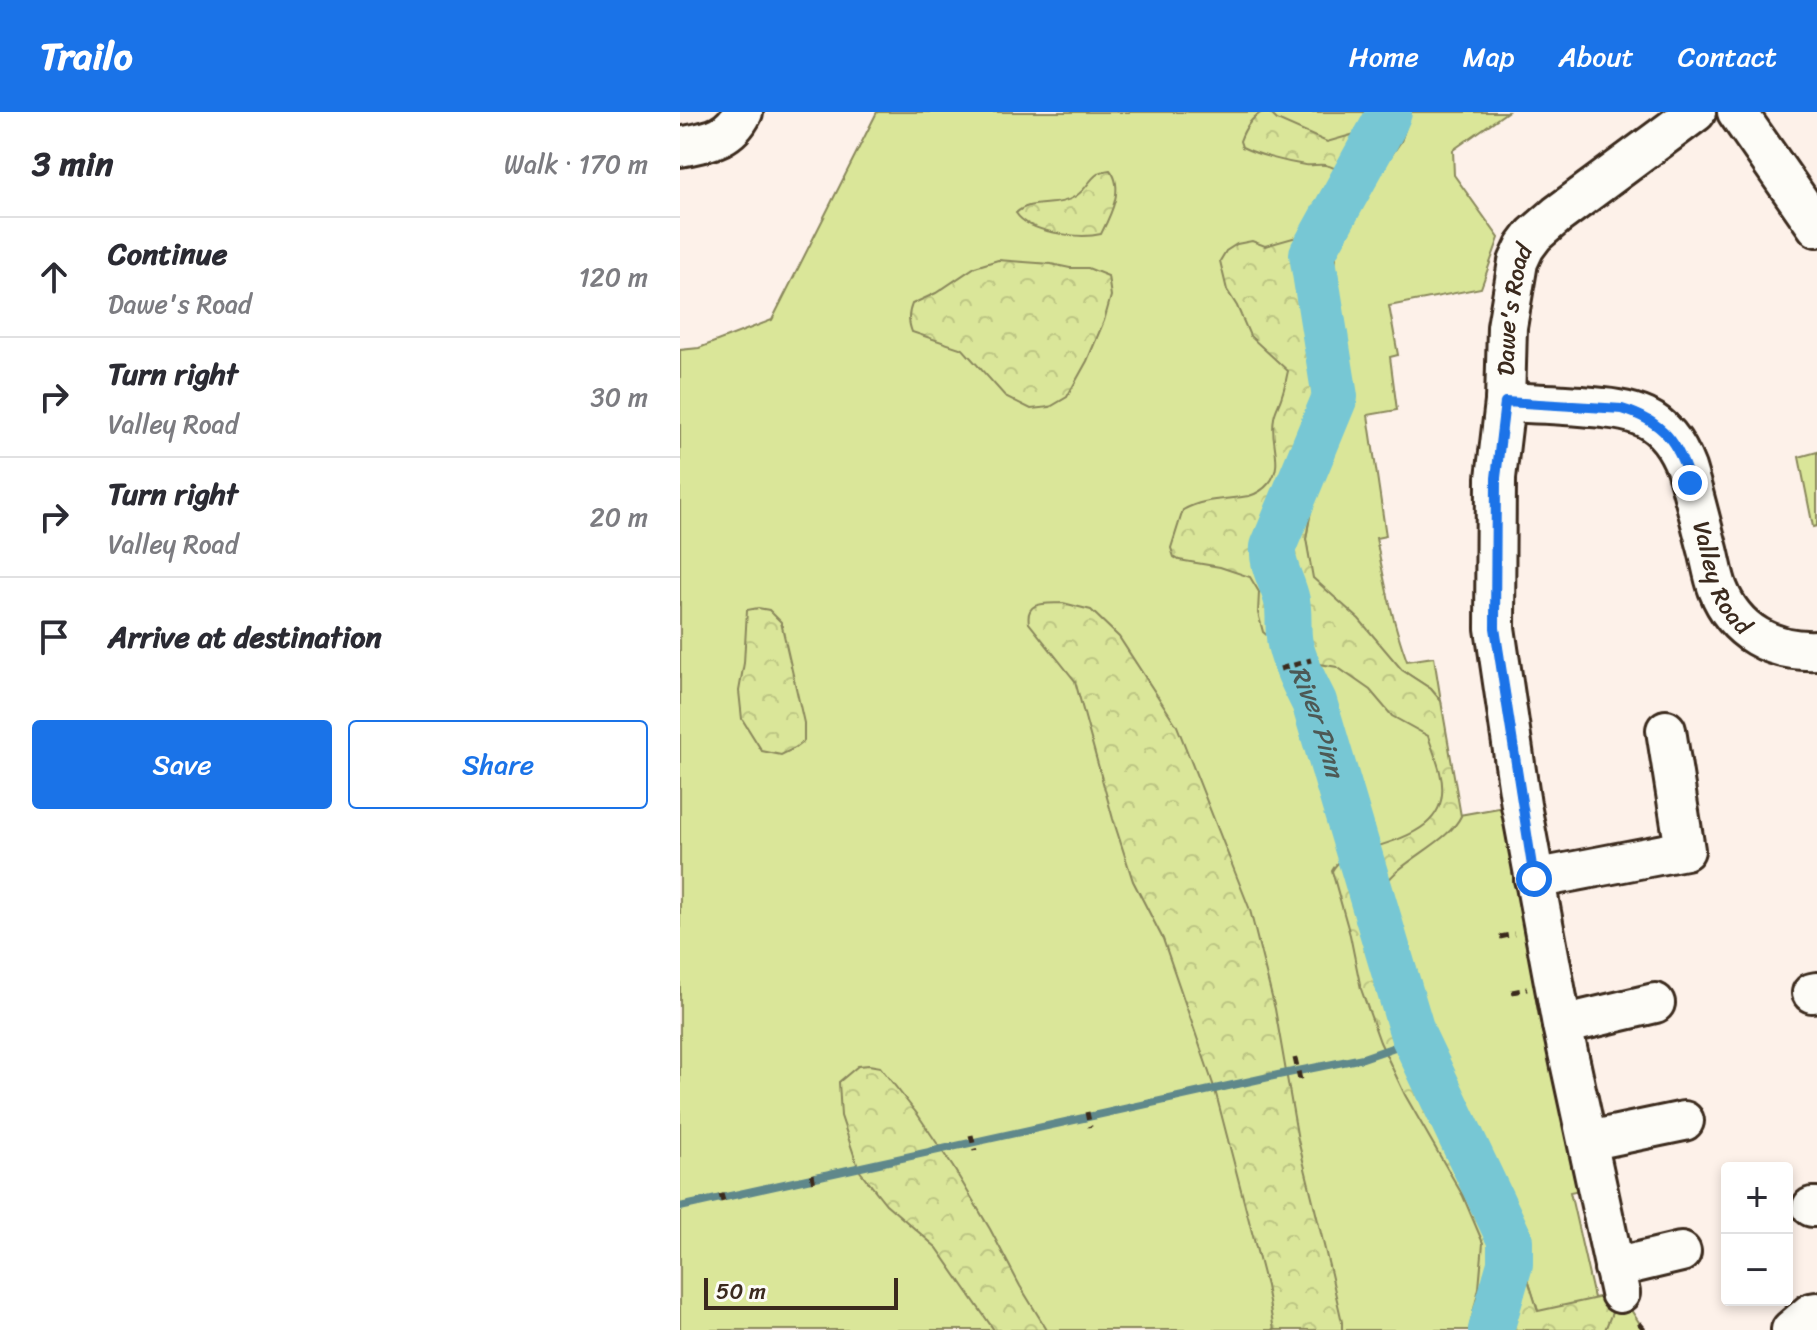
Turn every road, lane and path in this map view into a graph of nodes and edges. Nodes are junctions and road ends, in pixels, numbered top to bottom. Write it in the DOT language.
graph roads {
  1 [pos="1696,112"];
  2 [pos="1737,112"];
  3 [pos="741,117"];
  4 [pos="680,147"];
  5 [pos="1817,227"];
  6 [pos="1505,402"];
  7 [pos="1817,650"];
  8 [pos="1311,660"];
  9 [pos="1280,669"];
  10 [pos="1666,730"];
  11 [pos="1534,879"];
  12 [pos="1655,1003"];
  13 [pos="1562,1025"];
  14 [pos="1295,1060"];
  15 [pos="1300,1080"];
  16 [pos="1087,1112"];
  17 [pos="1684,1121"];
  18 [pos="1090,1127"];
  19 [pos="971,1135"];
  20 [pos="1588,1141"];
  21 [pos="975,1151"];
  22 [pos="812,1174"];
  23 [pos="814,1185"];
  24 [pos="721,1194"];
  25 [pos="724,1205"];
  26 [pos="1681,1252"];
  27 [pos="1624,1295"];
  28 [pos="1817,1312"];
  29 [pos="1645,1330"];
  30 [pos="1791,1330"];
  1 -- 6 [label="street, Dawe's Road"];
  2 -- 5 [label="street"];
  3 -- 4 [label="street"];
  6 -- 7 [label="street, Valley Road"];
  6 -- 11 [label="street, Dawe's Road"];
  8 -- 9 [label="path"];
  10 -- 11 [label="street"];
  11 -- 13 [label="street, Dawe's Road"];
  12 -- 13 [label="street"];
  13 -- 20 [label="street, Dawe's Road"];
  14 -- 15 [label="path"];
  16 -- 18 [label="path"];
  17 -- 20 [label="street"];
  19 -- 21 [label="path"];
  20 -- 27 [label="street, Dawe's Road"];
  22 -- 23 [label="path"];
  24 -- 25 [label="path"];
  26 -- 27 [label="street"];
  27 -- 29 [label="path"];
  28 -- 30 [label="street"];
}
